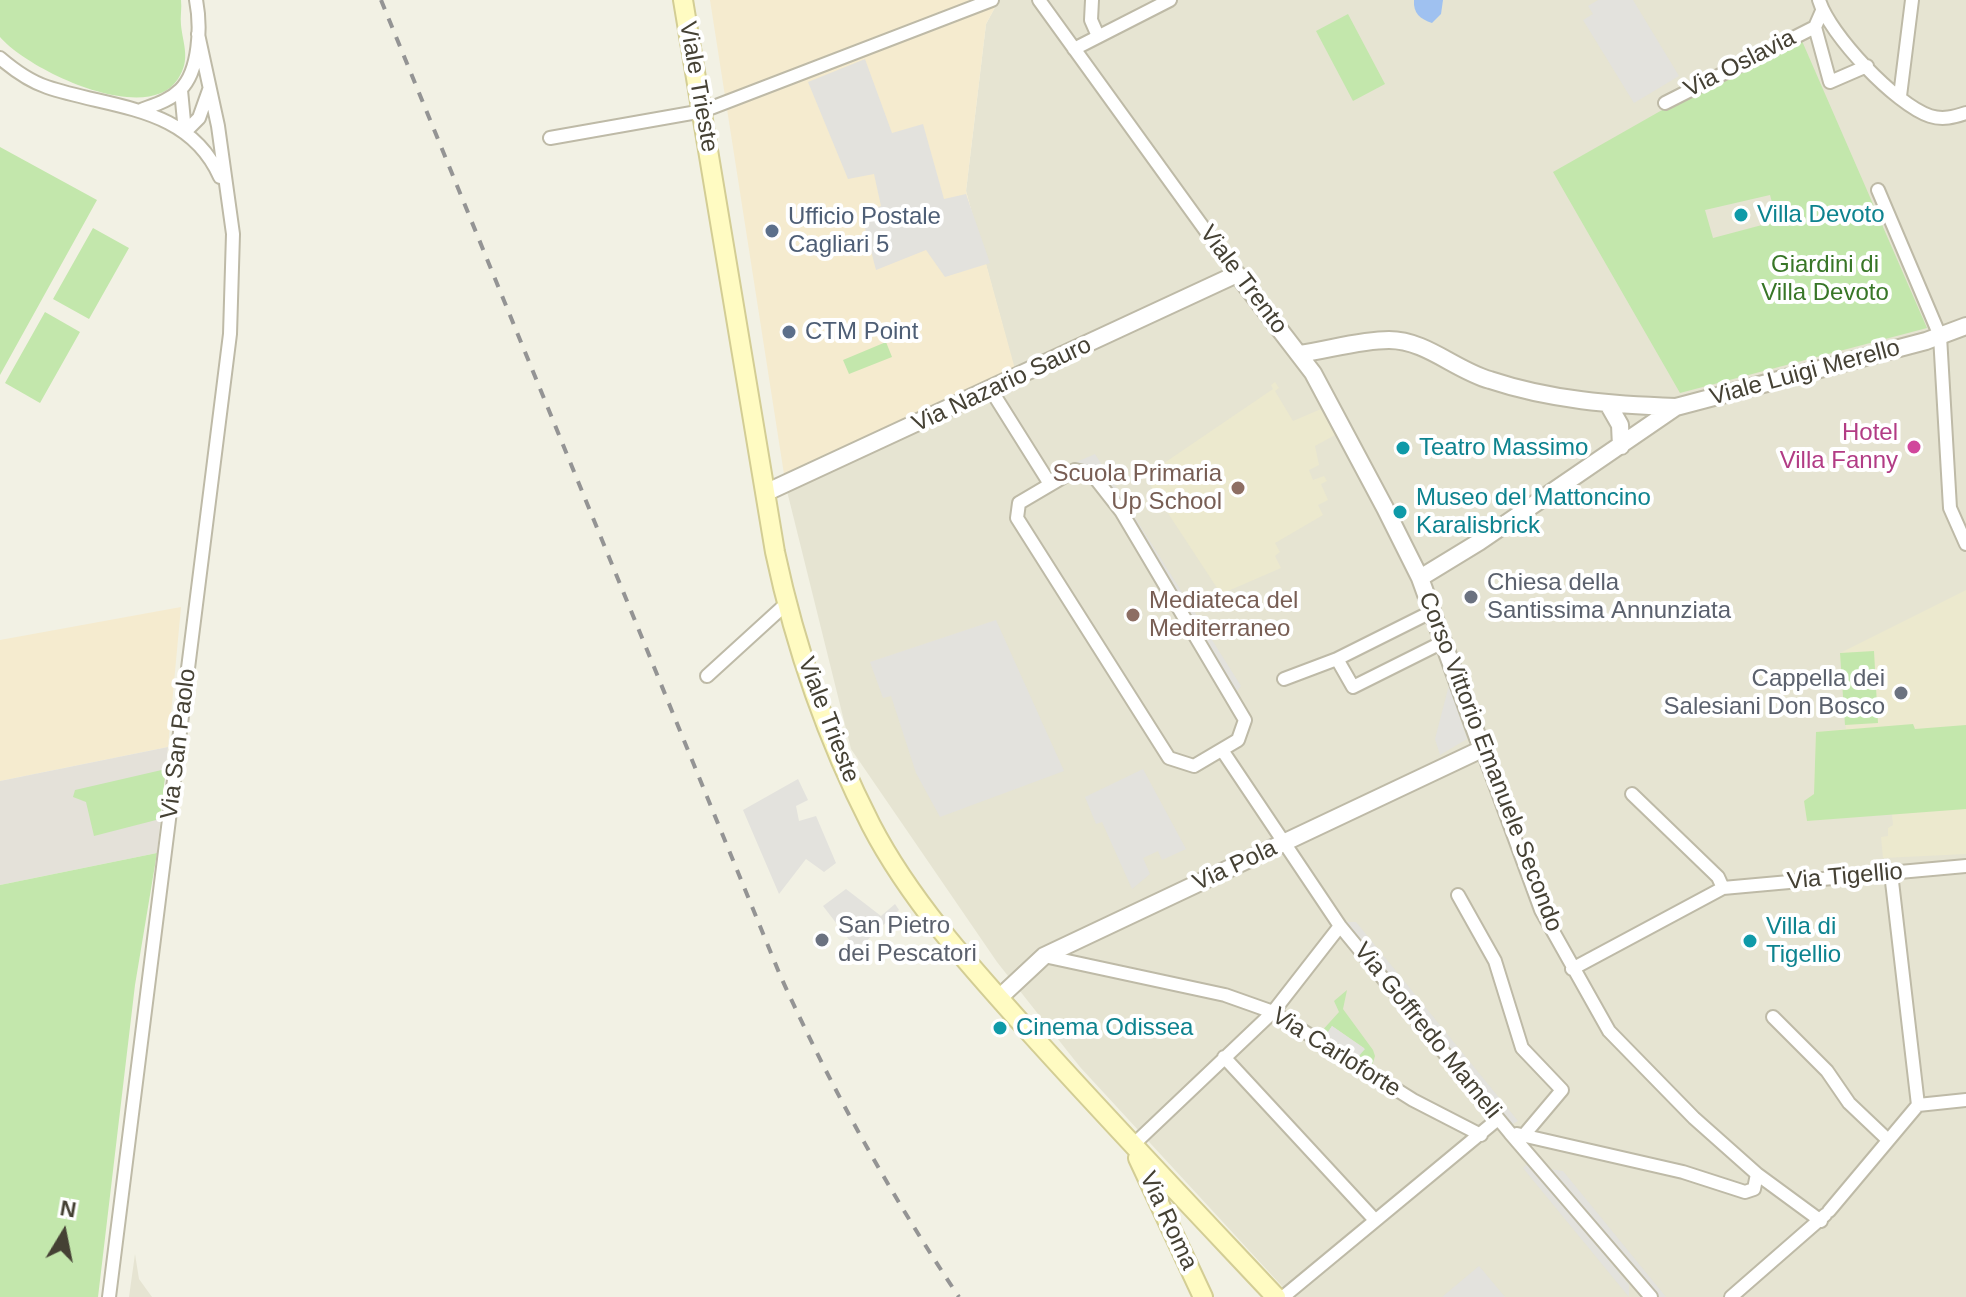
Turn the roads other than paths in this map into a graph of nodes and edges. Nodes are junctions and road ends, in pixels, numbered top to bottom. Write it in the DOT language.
graph roads {
  1 [pos="196,0"];
  2 [pos="683,0"];
  3 [pos="992,0"];
  4 [pos="1039,0"];
  5 [pos="1092,0"];
  6 [pos="1170,0"];
  7 [pos="1912,0"];
  8 [pos="1821,5"];
  9 [pos="1815,27"];
  10 [pos="198,34"];
  11 [pos="1098,36"];
  12 [pos="1074,49"];
  13 [pos="0,58"];
  14 [pos="1867,66"];
  15 [pos="181,90"];
  16 [pos="209,90"];
  17 [pos="1900,96"];
  18 [pos="1665,103"];
  19 [pos="141,110"];
  20 [pos="703,111"];
  21 [pos="1966,113"];
  22 [pos="185,132"];
  23 [pos="550,138"];
  24 [pos="226,190"];
  25 [pos="1878,190"];
  26 [pos="1237,274"];
  27 [pos="1966,326"];
  28 [pos="1940,336"];
  29 [pos="1299,354"];
  30 [pos="991,390"];
  31 [pos="1608,404"];
  32 [pos="1641,406"];
  33 [pos="1676,407"];
  34 [pos="1647,427"];
  35 [pos="1621,446"];
  36 [pos="1050,484"];
  37 [pos="765,493"];
  38 [pos="1966,544"];
  39 [pos="1420,578"];
  40 [pos="786,604"];
  41 [pos="1433,611"];
  42 [pos="1443,642"];
  43 [pos="1337,659"];
  44 [pos="707,676"];
  45 [pos="1284,679"];
  46 [pos="1482,749"];
  47 [pos="1222,750"];
  48 [pos="1632,794"];
  49 [pos="1283,844"];
  50 [pos="1966,866"];
  51 [pos="1891,873"];
  52 [pos="1723,888"];
  53 [pos="1458,895"];
  54 [pos="1340,926"];
  55 [pos="1044,956"];
  56 [pos="1572,969"];
  57 [pos="999,998"];
  58 [pos="1273,1012"];
  59 [pos="1773,1017"];
  60 [pos="1224,1057"];
  61 [pos="1966,1100"];
  62 [pos="1918,1105"];
  63 [pos="1498,1119"];
  64 [pos="1510,1133"];
  65 [pos="1481,1135"];
  66 [pos="1524,1135"];
  67 [pos="1888,1140"];
  68 [pos="1133,1145"];
  69 [pos="1757,1174"];
  70 [pos="1826,1214"];
  71 [pos="1374,1219"];
  72 [pos="109,1297"];
  73 [pos="1203,1297"];
  74 [pos="1276,1297"];
  75 [pos="1283,1297"];
  76 [pos="1651,1297"];
  77 [pos="1731,1297"];
  1 -- 10 [label="street, Via San Paolo"];
  2 -- 20 [label="main road, Viale Trieste"];
  3 -- 20 [label="street"];
  4 -- 12 [label="street, Viale Trento"];
  5 -- 11 [label="street"];
  6 -- 11 [label="street"];
  7 -- 17 [label="street"];
  8 -- 9 [label="street, Via Oslavia"];
  8 -- 14 [label="street"];
  9 -- 14 [label="street, Via Oslavia"];
  9 -- 18 [label="street, Via Oslavia"];
  10 -- 15 [label="street, Via San Paolo"];
  10 -- 16 [label="street, Via San Paolo"];
  11 -- 12 [label="street"];
  12 -- 26 [label="street, Viale Trento"];
  13 -- 19 [label="street, Via San Paolo"];
  14 -- 17 [label="street"];
  15 -- 19 [label="street"];
  15 -- 22 [label="street"];
  16 -- 22 [label="street"];
  16 -- 24 [label="street, Via San Paolo"];
  17 -- 21 [label="street"];
  19 -- 22 [label="street, Via San Paolo"];
  20 -- 23 [label="street"];
  20 -- 37 [label="main road, Viale Trieste"];
  22 -- 24 [label="street, Via San Paolo"];
  24 -- 72 [label="street, Via San Paolo"];
  25 -- 28 [label="street"];
  26 -- 29 [label="street, Viale Trento"];
  26 -- 30 [label="street, Via Nazario Sauro"];
  27 -- 28 [label="street, Viale Luigi Merello"];
  28 -- 33 [label="street, Viale Luigi Merello"];
  28 -- 38 [label="street"];
  29 -- 31 [label="street"];
  29 -- 39 [label="street, Viale Trento"];
  30 -- 36 [label="street"];
  30 -- 37 [label="street, Via Nazario Sauro"];
  31 -- 32 [label="street"];
  31 -- 35 [label="street"];
  32 -- 33 [label="street"];
  32 -- 34 [label="street"];
  33 -- 34 [label="street, Viale Luigi Merello"];
  34 -- 35 [label="street, Viale Luigi Merello"];
  35 -- 39 [label="street, Viale Luigi Merello"];
  36 -- 47 [label="street"];
  36 -- 47 [label="street"];
  37 -- 40 [label="main road, Viale Trieste"];
  39 -- 41 [label="street, Corso Vittorio Emanuele Secondo"];
  40 -- 44 [label="street"];
  40 -- 57 [label="main road, Viale Trieste"];
  41 -- 42 [label="street, Corso Vittorio Emanuele Secondo"];
  41 -- 43 [label="street"];
  42 -- 43 [label="street"];
  42 -- 46 [label="street, Corso Vittorio Emanuele Secondo"];
  43 -- 45 [label="street"];
  46 -- 49 [label="street, Via Pola"];
  46 -- 56 [label="street, Corso Vittorio Emanuele Secondo"];
  47 -- 49 [label="street, Via Goffredo Mameli"];
  48 -- 52 [label="street"];
  49 -- 54 [label="street, Via Goffredo Mameli"];
  49 -- 55 [label="street, Via Pola"];
  50 -- 51 [label="street, Via Tigellio"];
  51 -- 52 [label="street, Via Tigellio"];
  51 -- 62 [label="street"];
  52 -- 56 [label="street, Via Tigellio"];
  53 -- 66 [label="street"];
  54 -- 58 [label="street"];
  54 -- 63 [label="street, Via Goffredo Mameli"];
  55 -- 57 [label="street, Via Pola"];
  55 -- 58 [label="street, Via Carloforte"];
  56 -- 69 [label="street, Corso Vittorio Emanuele Secondo"];
  57 -- 68 [label="main road, Viale Trieste"];
  58 -- 60 [label="street"];
  58 -- 65 [label="street, Via Carloforte"];
  59 -- 67 [label="street"];
  60 -- 68 [label="street"];
  60 -- 71 [label="street"];
  61 -- 62 [label="street"];
  62 -- 67 [label="street"];
  63 -- 64 [label="street, Via Goffredo Mameli"];
  63 -- 65 [label="street"];
  64 -- 66 [label="street"];
  64 -- 76 [label="street, Via Goffredo Mameli"];
  65 -- 71 [label="street"];
  66 -- 69 [label="street"];
  67 -- 70 [label="street"];
  68 -- 73 [label="main road, Via Roma"];
  68 -- 74 [label="main road, Viale Trieste"];
  69 -- 70 [label="street, Corso Vittorio Emanuele Secondo"];
  70 -- 77 [label="street"];
  71 -- 75 [label="street"];
}
